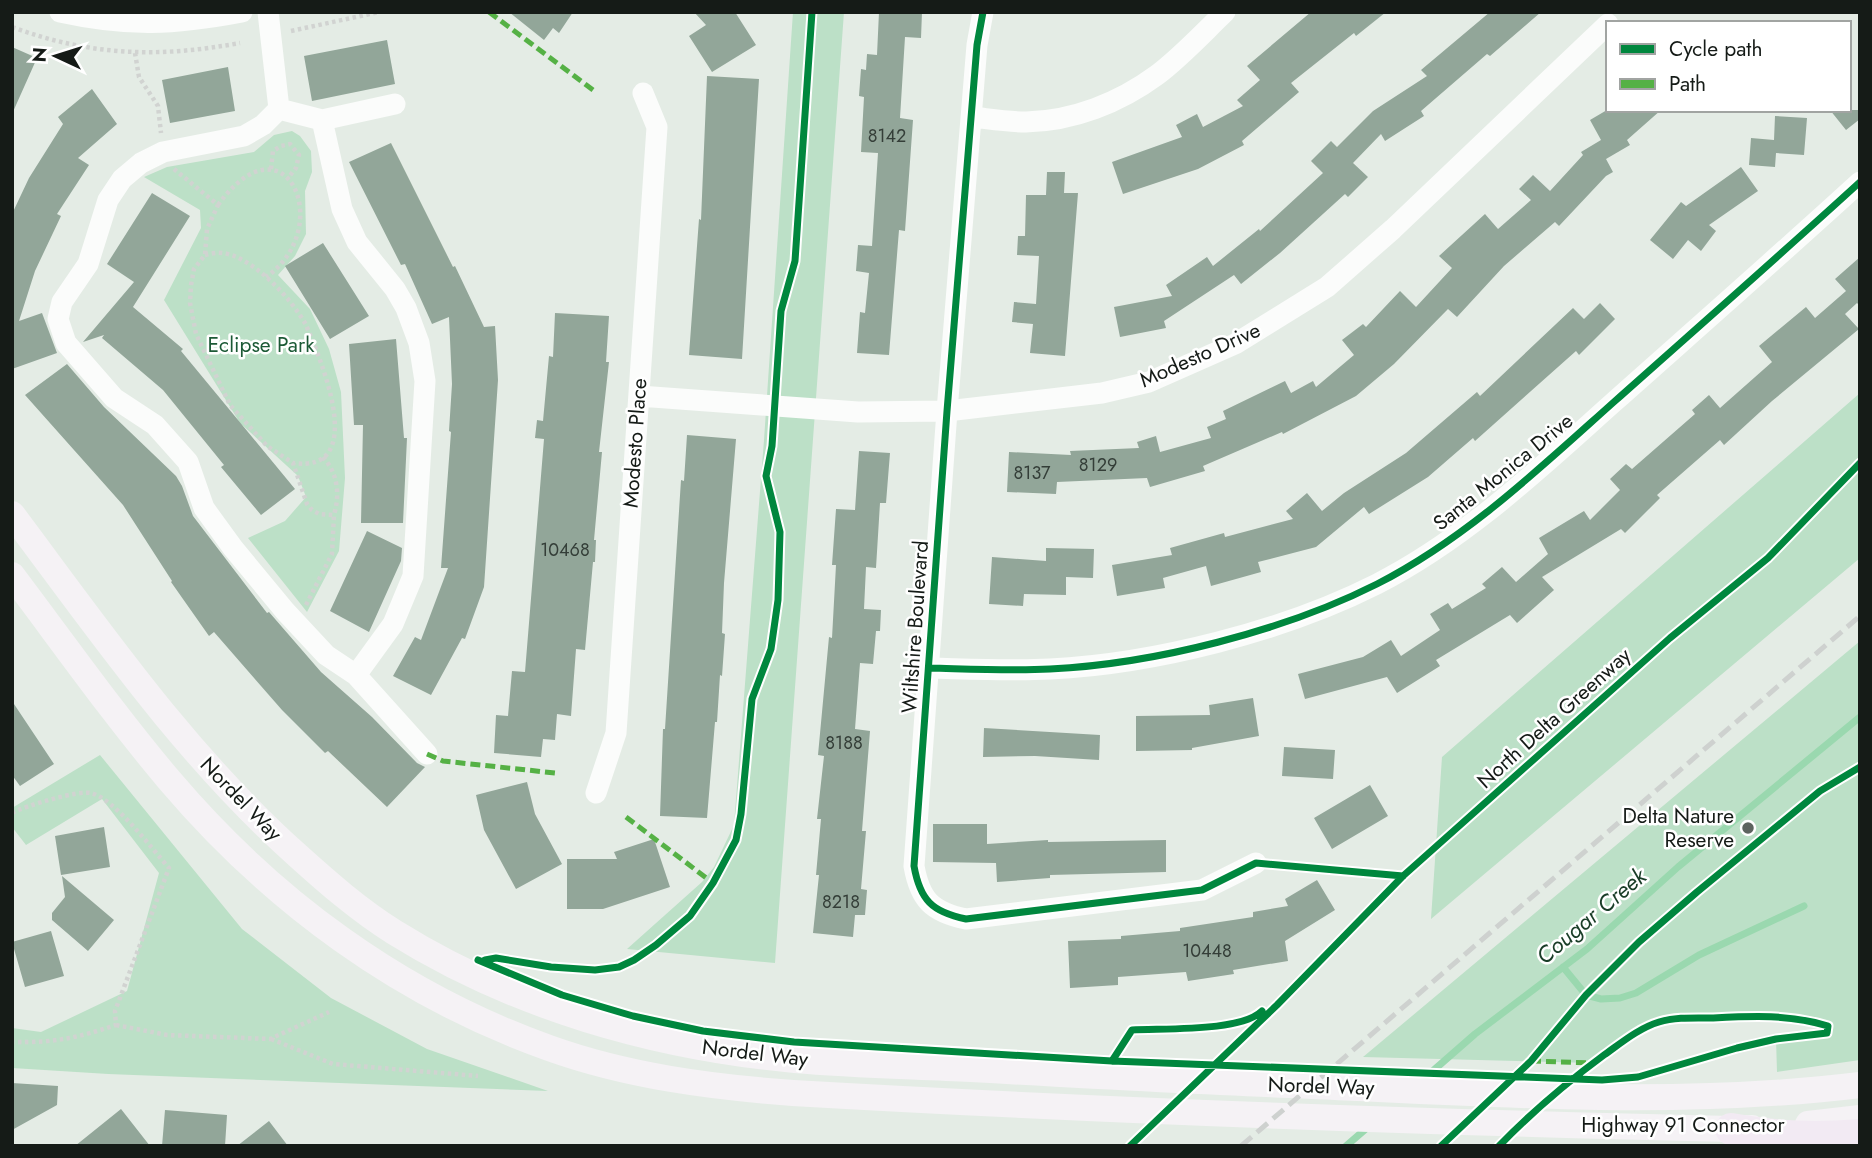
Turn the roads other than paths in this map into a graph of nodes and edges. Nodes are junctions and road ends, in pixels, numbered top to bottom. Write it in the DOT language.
graph roads {
  1 [pos="60,12"];
  2 [pos="242,12"];
  3 [pos="268,12"];
  4 [pos="983,12"];
  5 [pos="1225,12"];
  6 [pos="1606,27"];
  7 [pos="643,93"];
  8 [pos="395,104"];
  9 [pos="279,109"];
  10 [pos="972,117"];
  11 [pos="322,120"];
  12 [pos="1860,182"];
  13 [pos="639,396"];
  14 [pos="947,411"];
  15 [pos="12,514"];
  16 [pos="12,575"];
  17 [pos="930,668"];
  18 [pos="356,675"];
  19 [pos="427,754"];
  20 [pos="596,793"];
  21 [pos="1256,863"];
  22 [pos="1860,1085"];
  23 [pos="1582,1097"];
  24 [pos="1860,1118"];
  25 [pos="1548,1125"];
  26 [pos="1731,1129"];
  27 [pos="1860,1135"];
  1 -- 2 [label="street"];
  3 -- 9 [label="street"];
  4 -- 10 [label="street, Wiltshire Boulevard"];
  5 -- 10 [label="street"];
  6 -- 14 [label="street, Modesto Drive"];
  7 -- 13 [label="street, Modesto Place"];
  8 -- 11 [label="street"];
  9 -- 11 [label="street"];
  9 -- 18 [label="street"];
  10 -- 14 [label="street, Wiltshire Boulevard"];
  11 -- 18 [label="street"];
  12 -- 17 [label="street, Santa Monica Drive"];
  13 -- 14 [label="street, Modesto Drive"];
  13 -- 20 [label="street, Modesto Place"];
  14 -- 17 [label="street, Wiltshire Boulevard"];
  15 -- 23 [label="main road, Nordel Way"];
  16 -- 25 [label="main road, Nordel Way"];
  17 -- 21 [label="street, Wiltshire Boulevard"];
  18 -- 19 [label="street"];
  22 -- 23 [label="main road, Highway 91 Connector"];
  24 -- 26 [label="main road, Highway 91 Connector"];
  25 -- 26 [label="main road, Highway 91 Connector"];
  26 -- 27 [label="highway"];
}
